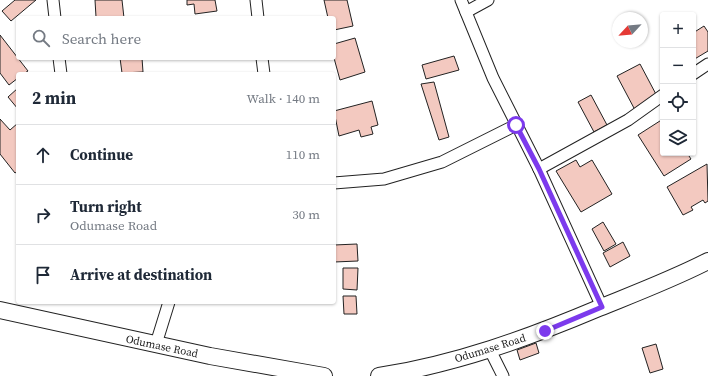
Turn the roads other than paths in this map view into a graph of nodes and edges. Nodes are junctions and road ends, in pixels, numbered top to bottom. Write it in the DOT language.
graph roads {
  1 [pos="53,0"];
  2 [pos="256,0"];
  3 [pos="461,0"];
  4 [pos="488,0"];
  5 [pos="466,12"];
  6 [pos="55,16"];
  7 [pos="258,16"];
  8 [pos="59,60"];
  9 [pos="262,60"];
  10 [pos="708,64"];
  11 [pos="61,72"];
  12 [pos="264,72"];
  13 [pos="696,72"];
  14 [pos="660,97"];
  15 [pos="516,125"];
  16 [pos="539,169"];
  17 [pos="336,183"];
  18 [pos="708,261"];
  19 [pos="168,304"];
  20 [pos="602,307"];
  21 [pos="4,312"];
  22 [pos="156,344"];
  23 [pos="490,350"];
  24 [pos="324,376"];
  25 [pos="379,376"];
  26 [pos="503,376"];
  1 -- 6 [label="street"];
  2 -- 7 [label="street"];
  3 -- 5 [label="street"];
  4 -- 5 [label="street"];
  5 -- 15 [label="street"];
  8 -- 11 [label="street"];
  9 -- 12 [label="street"];
  10 -- 13 [label="street"];
  14 -- 16 [label="street"];
  15 -- 16 [label="street"];
  15 -- 17 [label="street"];
  16 -- 20 [label="street"];
  18 -- 20 [label="main road, Odumase Road"];
  19 -- 22 [label="street"];
  20 -- 23 [label="main road, Odumase Road"];
  21 -- 22 [label="main road, Odumase Road"];
  22 -- 24 [label="main road, Odumase Road"];
  23 -- 25 [label="main road, Odumase Road"];
  23 -- 26 [label="street"];
}
